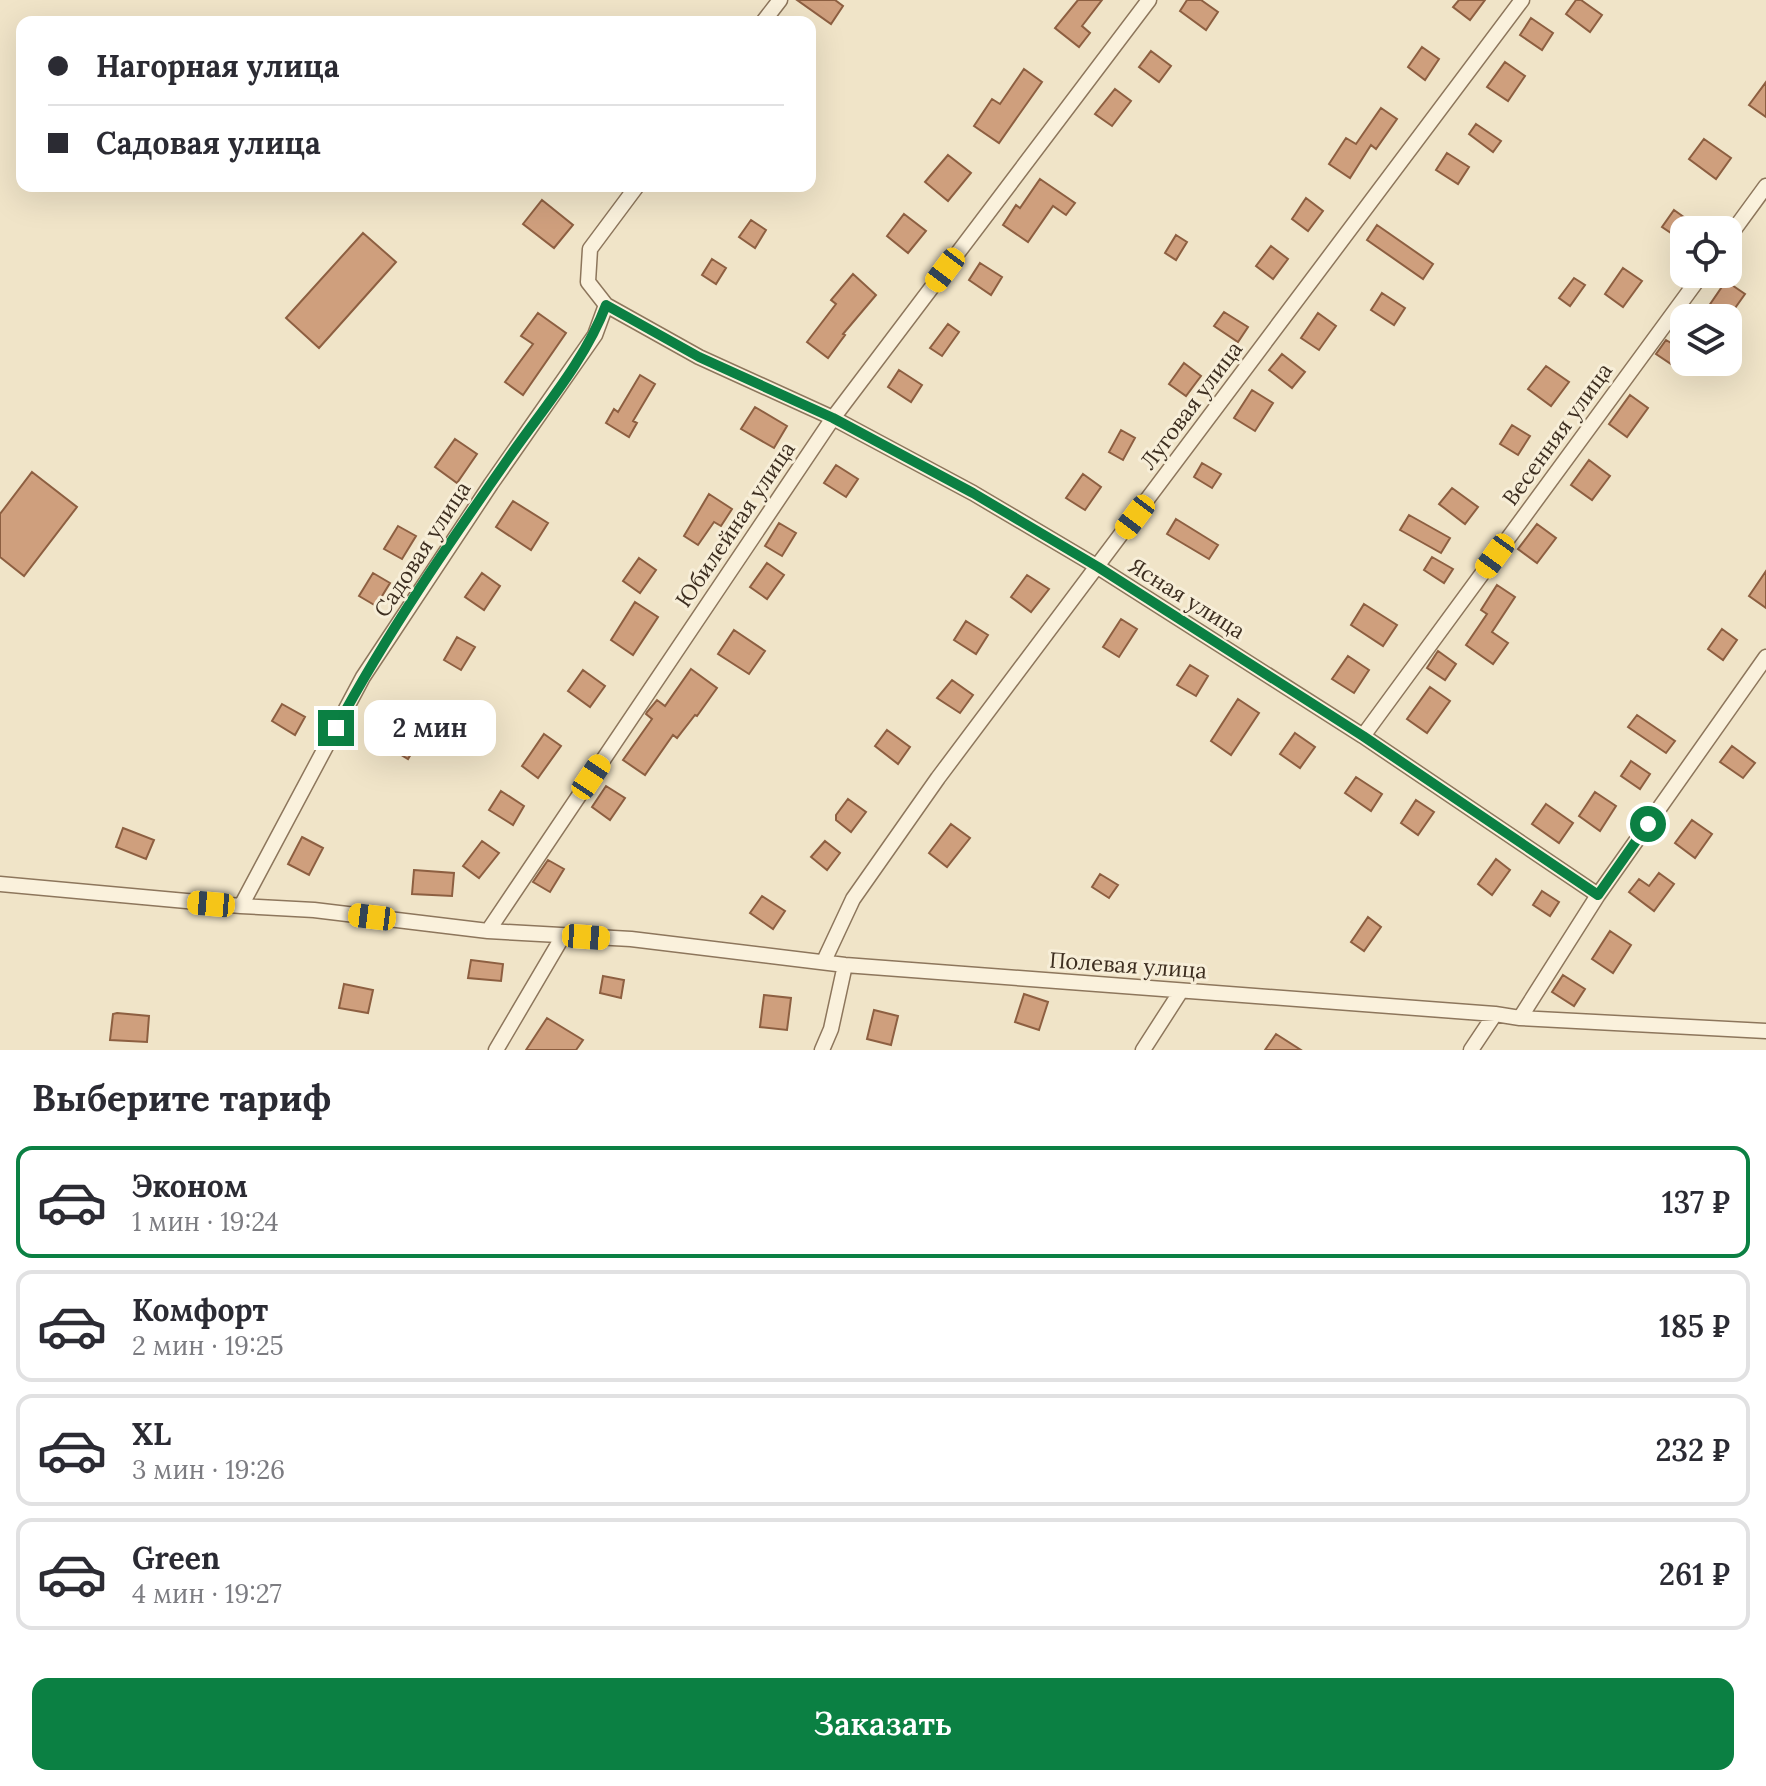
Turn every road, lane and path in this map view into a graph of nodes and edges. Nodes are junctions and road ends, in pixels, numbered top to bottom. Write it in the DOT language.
graph roads {
  1 [pos="780,0"];
  2 [pos="1149,0"];
  3 [pos="1522,0"];
  4 [pos="768,16"];
  5 [pos="1766,186"];
  6 [pos="633,192"];
  7 [pos="1742,219"];
  8 [pos="1692,288"];
  9 [pos="606,305"];
  10 [pos="833,418"];
  11 [pos="1098,567"];
  12 [pos="1766,657"];
  13 [pos="1363,736"];
  14 [pos="0,884"];
  15 [pos="1598,895"];
  16 [pos="241,906"];
  17 [pos="488,931"];
  18 [pos="563,936"];
  19 [pos="824,961"];
  20 [pos="845,965"];
  21 [pos="1181,991"];
  22 [pos="1495,1014"];
  23 [pos="1520,1018"];
  24 [pos="1766,1031"];
  25 [pos="496,1050"];
  26 [pos="822,1050"];
  27 [pos="1143,1050"];
  28 [pos="1471,1050"];
  1 -- 4 [label="street"];
  2 -- 10 [label="street, Юбилейная улица"];
  3 -- 11 [label="street, Луговая улица"];
  5 -- 7 [label="street"];
  6 -- 9 [label="street"];
  8 -- 13 [label="street, Весенняя улица"];
  9 -- 10 [label="street, Ясная улица"];
  9 -- 16 [label="street, Садовая улица"];
  10 -- 11 [label="street, Ясная улица"];
  10 -- 17 [label="street, Юбилейная улица"];
  11 -- 13 [label="street, Ясная улица"];
  11 -- 19 [label="street, Луговая улица"];
  12 -- 15 [label="street"];
  13 -- 15 [label="street, Ясная улица"];
  14 -- 16 [label="street, Полевая улица"];
  15 -- 23 [label="street"];
  16 -- 17 [label="street, Полевая улица"];
  17 -- 18 [label="street, Полевая улица"];
  18 -- 19 [label="street, Полевая улица"];
  18 -- 25 [label="street"];
  19 -- 20 [label="street, Полевая улица"];
  20 -- 21 [label="street, Полевая улица"];
  20 -- 26 [label="street"];
  21 -- 22 [label="street, Полевая улица"];
  21 -- 27 [label="street"];
  22 -- 23 [label="street, Полевая улица"];
  22 -- 28 [label="street"];
  23 -- 24 [label="street, Полевая улица"];
}
